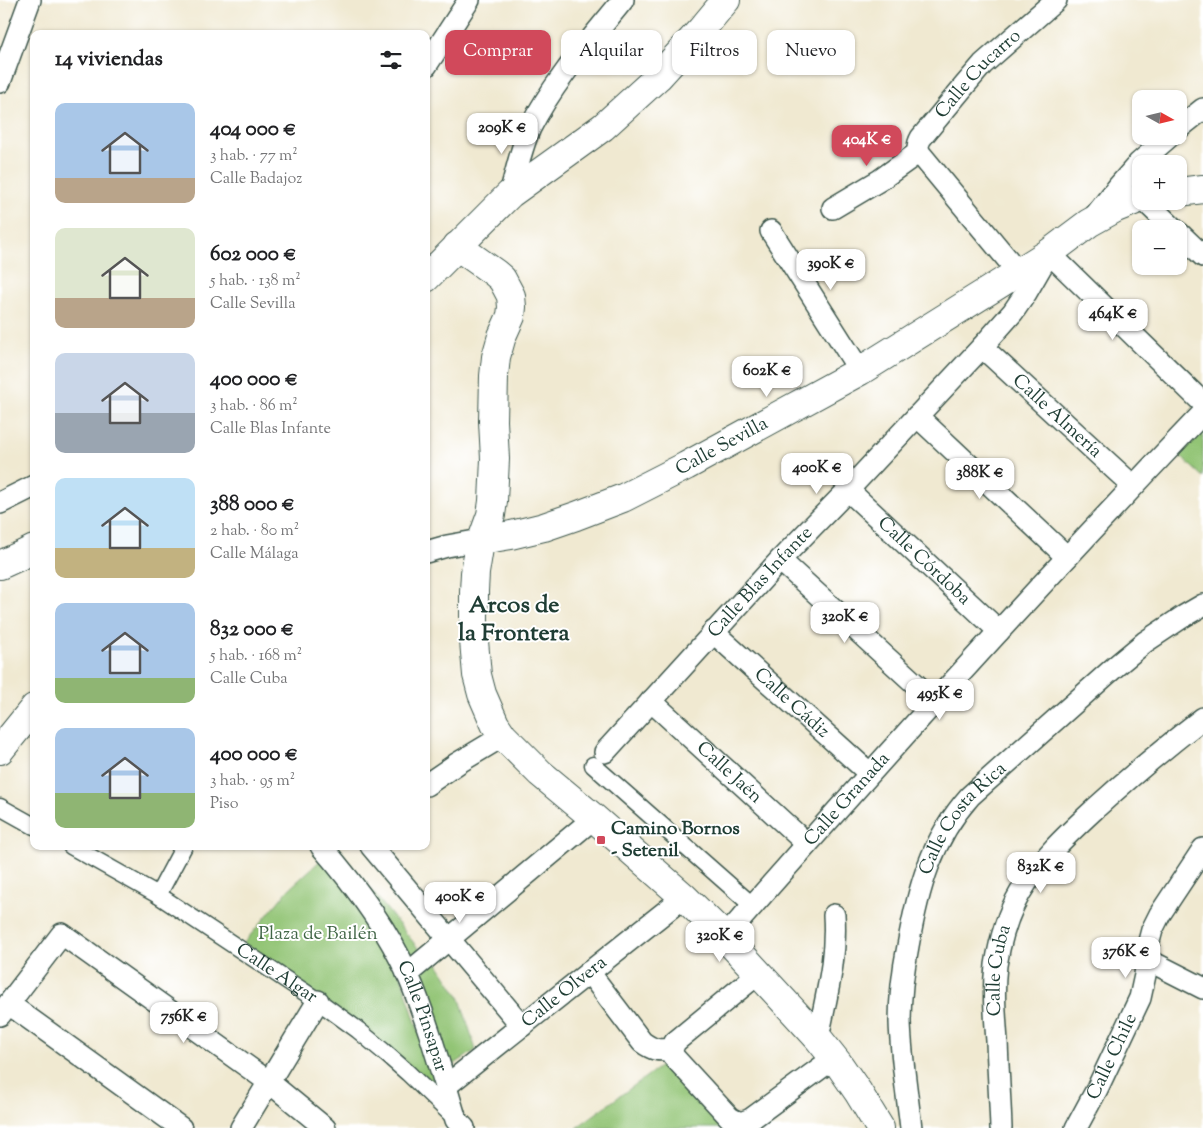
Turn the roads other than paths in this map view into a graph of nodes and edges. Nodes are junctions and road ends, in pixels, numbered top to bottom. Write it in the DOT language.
graph roads {
  1 [pos="30,0"];
  2 [pos="470,0"];
  3 [pos="623,0"];
  4 [pos="726,0"];
  5 [pos="1056,0"];
  6 [pos="430,60"];
  7 [pos="0,82"];
  8 [pos="1203,109"];
  9 [pos="1188,121"];
  10 [pos="1160,145"];
  11 [pos="918,152"];
  12 [pos="1203,188"];
  13 [pos="1187,191"];
  14 [pos="510,194"];
  15 [pos="1132,202"];
  16 [pos="833,208"];
  17 [pos="1154,210"];
  18 [pos="1165,220"];
  19 [pos="1089,223"];
  20 [pos="771,231"];
  21 [pos="1187,241"];
  22 [pos="457,246"];
  23 [pos="1049,253"];
  24 [pos="1203,256"];
  25 [pos="1018,272"];
  26 [pos="430,274"];
  27 [pos="982,347"];
  28 [pos="860,371"];
  29 [pos="1203,404"];
  30 [pos="1203,413"];
  31 [pos="917,416"];
  32 [pos="1133,486"];
  33 [pos="30,488"];
  34 [pos="848,490"];
  35 [pos="0,503"];
  36 [pos="481,540"];
  37 [pos="430,551"];
  38 [pos="1067,557"];
  39 [pos="780,560"];
  40 [pos="1203,605"];
  41 [pos="999,631"];
  42 [pos="713,632"];
  43 [pos="651,701"];
  44 [pos="934,701"];
  45 [pos="30,713"];
  46 [pos="1203,718"];
  47 [pos="503,736"];
  48 [pos="0,750"];
  49 [pos="599,758"];
  50 [pos="870,774"];
  51 [pos="430,782"];
  52 [pos="0,808"];
  53 [pos="594,818"];
  54 [pos="30,824"];
  55 [pos="807,844"];
  56 [pos="1203,849"];
  57 [pos="78,850"];
  58 [pos="182,850"];
  59 [pos="332,850"];
  60 [pos="374,850"];
  61 [pos="158,896"];
  62 [pos="684,897"];
  63 [pos="753,906"];
  64 [pos="834,916"];
  65 [pos="725,937"];
  66 [pos="449,939"];
  67 [pos="1146,959"];
  68 [pos="589,972"];
  69 [pos="759,973"];
  70 [pos="407,974"];
  71 [pos="1203,988"];
  72 [pos="318,1001"];
  73 [pos="4,1010"];
  74 [pos="522,1026"];
  75 [pos="826,1048"];
  76 [pos="672,1049"];
  77 [pos="268,1082"];
  78 [pos="446,1086"];
  79 [pos="460,1124"];
  80 [pos="181,1128"];
  81 [pos="241,1128"];
  82 [pos="325,1128"];
  83 [pos="880,1128"];
  84 [pos="911,1128"];
  85 [pos="1001,1128"];
  86 [pos="1076,1128"];
  1 -- 7 [label="street"];
  2 -- 6 [label="street"];
  3 -- 14 [label="street"];
  4 -- 14 [label="street"];
  5 -- 11 [label="street, Calle Cucarro"];
  8 -- 9 [label="street"];
  10 -- 19 [label="street"];
  11 -- 16 [label="street"];
  11 -- 25 [label="street"];
  12 -- 13 [label="street"];
  14 -- 22 [label="street"];
  15 -- 19 [label="street, Calle Sevilla"];
  17 -- 18 [label="street"];
  19 -- 23 [label="street, Calle Sevilla"];
  20 -- 28 [label="street"];
  21 -- 24 [label="street"];
  22 -- 26 [label="street"];
  22 -- 36 [label="street"];
  23 -- 25 [label="street, Calle Sevilla"];
  23 -- 27 [label="street, Calle Blas Infante"];
  23 -- 29 [label="street"];
  25 -- 28 [label="street, Calle Sevilla"];
  27 -- 31 [label="street, Calle Blas Infante"];
  27 -- 32 [label="street, Calle Almería"];
  28 -- 36 [label="street, Calle Sevilla"];
  30 -- 32 [label="street, Calle Granada"];
  31 -- 34 [label="street, Calle Blas Infante"];
  31 -- 38 [label="street"];
  32 -- 38 [label="street, Calle Granada"];
  33 -- 35 [label="street"];
  34 -- 39 [label="street, Calle Blas Infante"];
  34 -- 41 [label="street, Calle Córdoba"];
  36 -- 37 [label="street"];
  36 -- 47 [label="street"];
  38 -- 41 [label="street, Calle Granada"];
  39 -- 42 [label="street, Calle Blas Infante"];
  39 -- 44 [label="street"];
  40 -- 84 [label="street, Calle Costa Rica"];
  41 -- 44 [label="street, Calle Granada"];
  42 -- 43 [label="street, Calle Blas Infante"];
  42 -- 50 [label="street, Calle Cádiz"];
  43 -- 49 [label="street, Calle Blas Infante"];
  43 -- 55 [label="street, Calle Jaén"];
  44 -- 50 [label="street, Calle Granada"];
  45 -- 48 [label="street"];
  46 -- 85 [label="street, Calle Cuba"];
  47 -- 51 [label="street"];
  47 -- 53 [label="street"];
  49 -- 63 [label="street"];
  50 -- 55 [label="street, Calle Granada"];
  52 -- 54 [label="street"];
  53 -- 62 [label="street"];
  53 -- 66 [label="street"];
  55 -- 63 [label="street, Calle Granada"];
  56 -- 67 [label="street, Calle Chile"];
  57 -- 61 [label="street, Calle Algar"];
  58 -- 61 [label="street"];
  59 -- 70 [label="street, Calle Pinsapar"];
  60 -- 66 [label="street"];
  61 -- 72 [label="street, Calle Algar"];
  62 -- 65 [label="street"];
  62 -- 68 [label="street, Calle Olvera"];
  63 -- 65 [label="street, Calle Granada"];
  64 -- 75 [label="street"];
  65 -- 69 [label="street"];
  66 -- 70 [label="street"];
  66 -- 74 [label="street"];
  67 -- 71 [label="street"];
  67 -- 86 [label="street, Calle Chile"];
  68 -- 74 [label="street, Calle Olvera"];
  68 -- 76 [label="street"];
  69 -- 75 [label="street"];
  69 -- 76 [label="street"];
  70 -- 78 [label="street, Calle Pinsapar"];
  72 -- 77 [label="street"];
  72 -- 79 [label="street, Calle Algar"];
  73 -- 77 [label="street"];
  73 -- 80 [label="street"];
  74 -- 78 [label="street, Calle Olvera"];
  75 -- 76 [label="street"];
  75 -- 83 [label="street"];
  77 -- 81 [label="street"];
  77 -- 82 [label="street"];
  78 -- 79 [label="street, Calle Pinsapar"];
}
